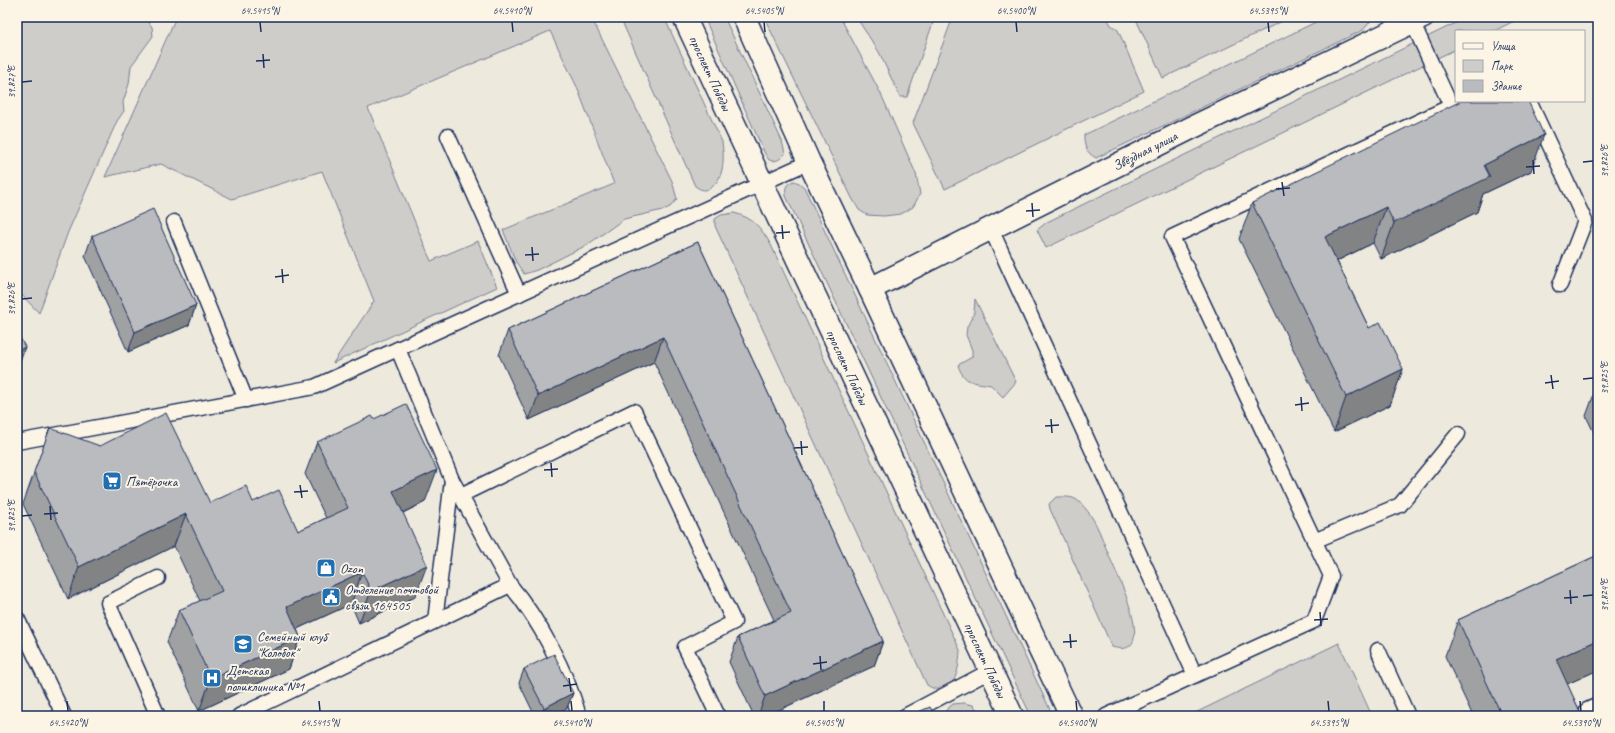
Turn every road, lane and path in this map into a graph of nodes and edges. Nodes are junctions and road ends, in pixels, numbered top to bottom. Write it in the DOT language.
graph roads {
  1 [pos="684,17"];
  2 [pos="744,17"];
  3 [pos="1415,19"];
  4 [pos="1455,100"];
  5 [pos="1529,102"];
  6 [pos="1457,104"];
  7 [pos="448,136"];
  8 [pos="809,162"];
  9 [pos="761,184"];
  10 [pos="174,222"];
  11 [pos="991,229"];
  12 [pos="1560,285"];
  13 [pos="870,289"];
  14 [pos="519,294"];
  15 [pos="398,349"];
  16 [pos="246,400"];
  17 [pos="1458,434"];
  18 [pos="17,442"];
  19 [pos="452,480"];
  20 [pos="461,496"];
  21 [pos="1314,541"];
  22 [pos="158,578"];
  23 [pos="510,585"];
  24 [pos="17,618"];
  25 [pos="435,622"];
  26 [pos="1378,650"];
  27 [pos="990,671"];
  28 [pos="1195,675"];
  29 [pos="1598,705"];
  30 [pos="64,716"];
  31 [pos="158,716"];
  32 [pos="239,716"];
  33 [pos="579,716"];
  34 [pos="718,716"];
  35 [pos="905,716"];
  36 [pos="1012,716"];
  37 [pos="1071,716"];
  38 [pos="1106,716"];
  39 [pos="1408,716"];
  40 [pos="1590,716"];
  1 -- 9 [label="main road, проспект Победы"];
  2 -- 8 [label="main road"];
  3 -- 4 [label="lane"];
  3 -- 11 [label="main road, Звёздная улица"];
  5 -- 12 [label="lane"];
  6 -- 21 [label="lane"];
  7 -- 14 [label="lane"];
  8 -- 9 [label="lane"];
  8 -- 13 [label="main road"];
  9 -- 14 [label="lane"];
  9 -- 27 [label="main road, проспект Победы"];
  10 -- 16 [label="lane"];
  11 -- 13 [label="main road, Звёздная улица"];
  11 -- 28 [label="lane"];
  13 -- 37 [label="main road"];
  14 -- 15 [label="lane"];
  15 -- 16 [label="lane"];
  15 -- 19 [label="lane"];
  16 -- 18 [label="lane"];
  17 -- 21 [label="lane"];
  19 -- 20 [label="lane"];
  19 -- 25 [label="lane"];
  20 -- 23 [label="lane"];
  20 -- 34 [label="lane"];
  21 -- 28 [label="lane"];
  22 -- 31 [label="lane"];
  23 -- 25 [label="lane"];
  23 -- 33 [label="lane"];
  24 -- 30 [label="lane"];
  25 -- 32 [label="lane"];
  26 -- 39 [label="lane"];
  27 -- 35 [label="lane"];
  27 -- 36 [label="main road, проспект Победы"];
  28 -- 38 [label="lane"];
  29 -- 40 [label="lane"];
}
